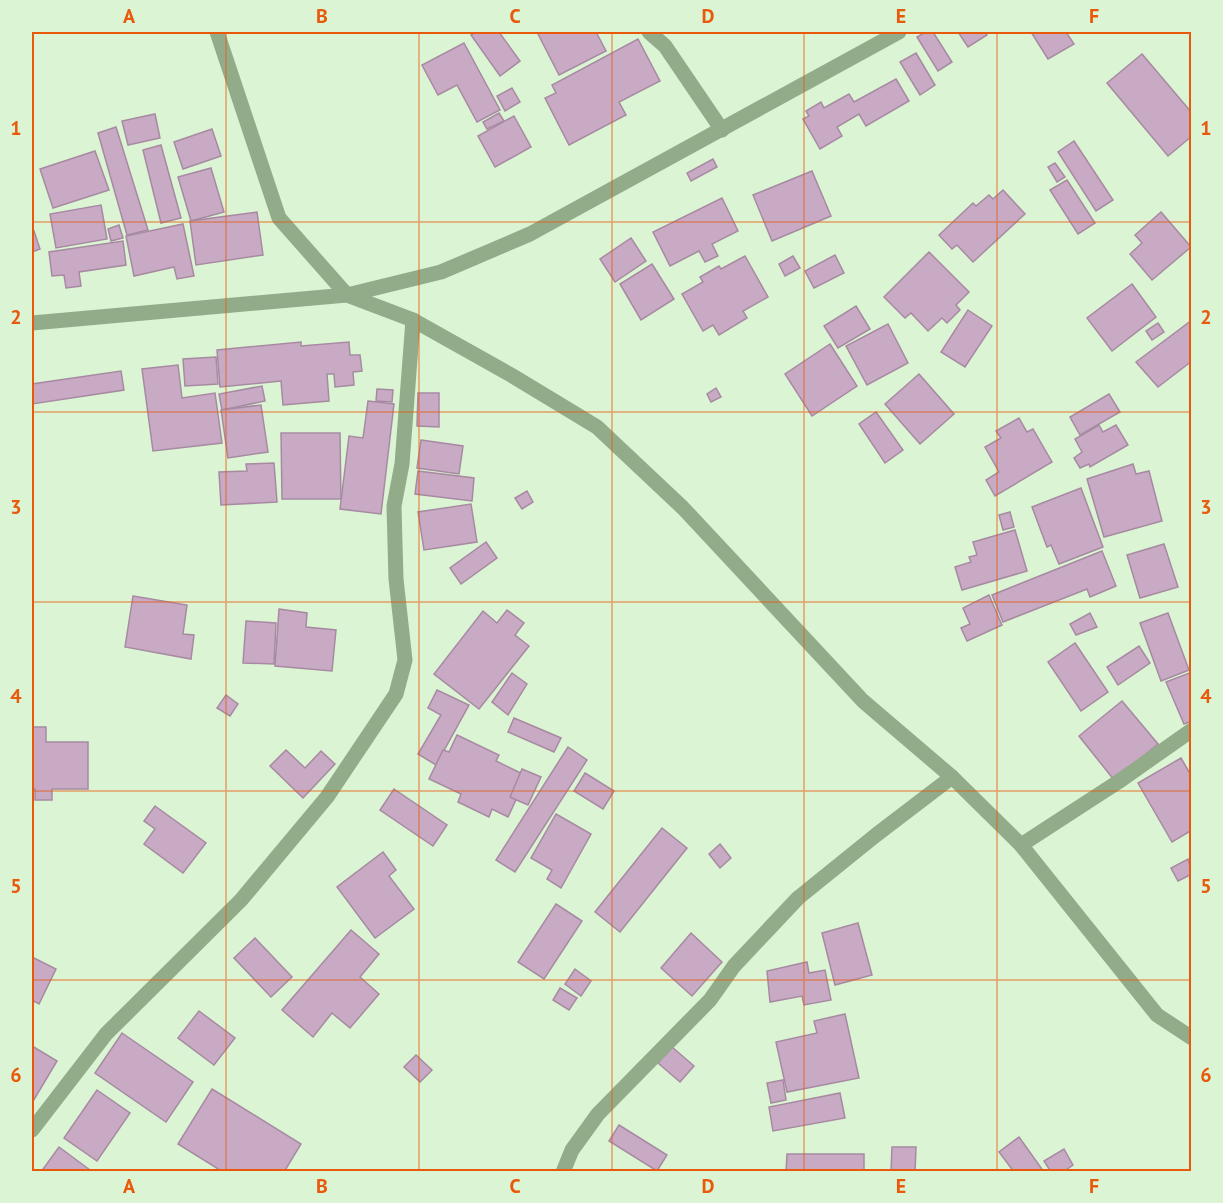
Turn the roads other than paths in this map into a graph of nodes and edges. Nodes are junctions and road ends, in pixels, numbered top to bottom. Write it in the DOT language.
graph roads {
  1 [pos="217,32"];
  2 [pos="650,32"];
  3 [pos="899,32"];
  4 [pos="722,130"];
  5 [pos="347,296"];
  6 [pos="413,320"];
  7 [pos="32,323"];
  8 [pos="1191,730"];
  9 [pos="952,777"];
  10 [pos="1021,845"];
  11 [pos="1191,1038"];
  12 [pos="32,1130"];
  13 [pos="563,1172"];
  1 -- 5 [label="street"];
  2 -- 4 [label="street"];
  3 -- 4 [label="street"];
  4 -- 5 [label="street"];
  5 -- 6 [label="street"];
  5 -- 7 [label="street"];
  6 -- 9 [label="street"];
  6 -- 12 [label="street"];
  8 -- 10 [label="street"];
  9 -- 10 [label="street"];
  9 -- 13 [label="street"];
  10 -- 11 [label="street"];
}
